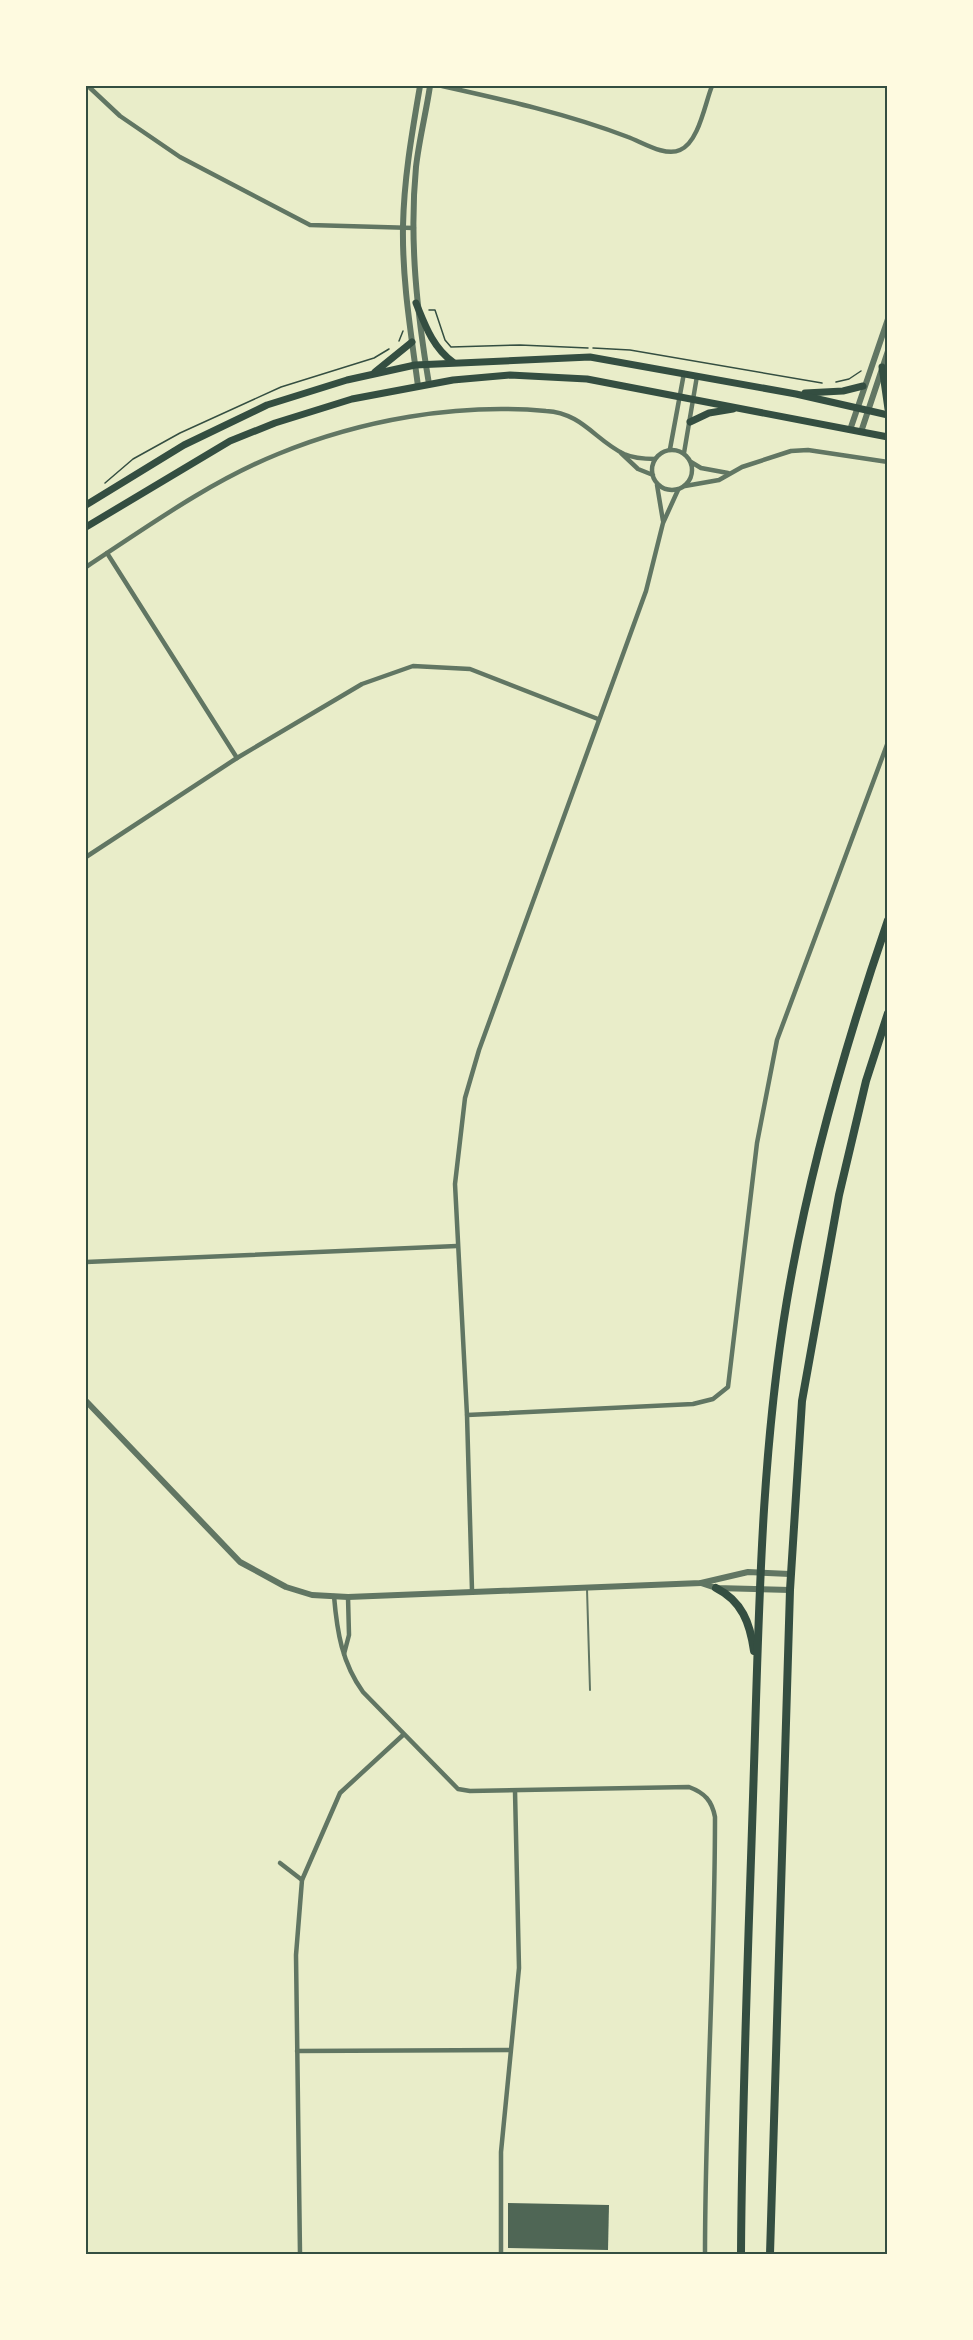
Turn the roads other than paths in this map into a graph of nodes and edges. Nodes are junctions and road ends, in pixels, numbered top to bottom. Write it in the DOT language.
graph roads {
  1 [pos="88,86"];
  2 [pos="420,86"];
  3 [pos="430,86"];
  4 [pos="442,86"];
  5 [pos="712,86"];
  6 [pos="403,227"];
  7 [pos="414,228"];
  8 [pos="416,303"];
  9 [pos="888,319"];
  10 [pos="412,342"];
  11 [pos="888,351"];
  12 [pos="453,362"];
  13 [pos="426,364"];
  14 [pos="415,365"];
  15 [pos="882,367"];
  16 [pos="684,372"];
  17 [pos="370,375"];
  18 [pos="698,375"];
  19 [pos="429,384"];
  20 [pos="418,386"];
  21 [pos="863,386"];
  22 [pos="796,394"];
  23 [pos="679,397"];
  24 [pos="693,399"];
  25 [pos="739,408"];
  26 [pos="856,409"];
  27 [pos="888,409"];
  28 [pos="866,411"];
  29 [pos="888,415"];
  30 [pos="690,422"];
  31 [pos="850,430"];
  32 [pos="861,432"];
  33 [pos="888,437"];
  34 [pos="670,449"];
  35 [pos="621,453"];
  36 [pos="684,453"];
  37 [pos="655,459"];
  38 [pos="691,462"];
  39 [pos="888,462"];
  40 [pos="728,473"];
  41 [pos="653,475"];
  42 [pos="656,483"];
  43 [pos="685,486"];
  44 [pos="678,490"];
  45 [pos="86,505"];
  46 [pos="663,523"];
  47 [pos="86,527"];
  48 [pos="107,553"];
  49 [pos="86,567"];
  50 [pos="597,718"];
  51 [pos="888,742"];
  52 [pos="237,758"];
  53 [pos="86,857"];
  54 [pos="888,920"];
  55 [pos="888,1014"];
  56 [pos="457,1246"];
  57 [pos="86,1253"];
  58 [pos="87,1261"];
  59 [pos="86,1401"];
  60 [pos="467,1414"];
  61 [pos="761,1572"];
  62 [pos="790,1574"];
  63 [pos="701,1582"];
  64 [pos="587,1586"];
  65 [pos="760,1587"];
  66 [pos="716,1588"];
  67 [pos="472,1590"];
  68 [pos="790,1590"];
  69 [pos="334,1596"];
  70 [pos="348,1597"];
  71 [pos="344,1654"];
  72 [pos="757,1671"];
  73 [pos="590,1690"];
  74 [pos="403,1735"];
  75 [pos="515,1791"];
  76 [pos="280,1863"];
  77 [pos="302,1880"];
  78 [pos="510,2050"];
  79 [pos="297,2051"];
  80 [pos="771,2252"];
  81 [pos="300,2254"];
  82 [pos="501,2254"];
  83 [pos="705,2254"];
  84 [pos="741,2254"];
  1 -- 6 [label="street"];
  2 -- 6 [label="street"];
  3 -- 7 [label="street"];
  4 -- 5 [label="street"];
  6 -- 7 [label="street"];
  6 -- 10 [label="street"];
  7 -- 8 [label="street"];
  8 -- 12 [label="main road"];
  8 -- 13 [label="street"];
  9 -- 21 [label="street"];
  10 -- 14 [label="street"];
  10 -- 17 [label="main road"];
  11 -- 15 [label="street"];
  12 -- 13 [label="main road"];
  12 -- 16 [label="main road"];
  13 -- 14 [label="main road"];
  13 -- 19 [label="street"];
  14 -- 17 [label="main road"];
  14 -- 20 [label="street"];
  15 -- 27 [label="main road"];
  15 -- 28 [label="street"];
  16 -- 18 [label="main road"];
  16 -- 23 [label="street"];
  17 -- 45 [label="main road"];
  18 -- 22 [label="main road"];
  18 -- 24 [label="street"];
  19 -- 20 [label="main road"];
  19 -- 23 [label="main road"];
  20 -- 47 [label="main road"];
  21 -- 22 [label="main road"];
  21 -- 26 [label="street"];
  22 -- 26 [label="main road"];
  23 -- 24 [label="main road"];
  23 -- 34 [label="street"];
  24 -- 25 [label="main road"];
  24 -- 30 [label="street"];
  25 -- 30 [label="main road"];
  25 -- 31 [label="main road"];
  26 -- 28 [label="main road"];
  26 -- 31 [label="street"];
  28 -- 29 [label="main road"];
  28 -- 32 [label="street"];
  30 -- 36 [label="street"];
  31 -- 32 [label="main road"];
  32 -- 33 [label="main road"];
  34 -- 36 [label="street"];
  34 -- 37 [label="street"];
  35 -- 37 [label="street"];
  35 -- 41 [label="street"];
  35 -- 48 [label="street"];
  36 -- 38 [label="street"];
  37 -- 41 [label="street"];
  38 -- 40 [label="street"];
  38 -- 43 [label="street"];
  39 -- 40 [label="street"];
  40 -- 43 [label="street"];
  41 -- 42 [label="street"];
  42 -- 44 [label="street"];
  42 -- 46 [label="street"];
  43 -- 44 [label="street"];
  44 -- 46 [label="street"];
  46 -- 50 [label="street"];
  48 -- 49 [label="street"];
  48 -- 52 [label="street"];
  50 -- 52 [label="street"];
  50 -- 56 [label="street"];
  51 -- 60 [label="street"];
  52 -- 53 [label="street"];
  54 -- 61 [label="main road"];
  55 -- 62 [label="main road"];
  56 -- 58 [label="street"];
  56 -- 60 [label="street"];
  57 -- 58 [label="street"];
  59 -- 69 [label="street"];
  60 -- 67 [label="street"];
  61 -- 62 [label="street"];
  61 -- 63 [label="street"];
  61 -- 65 [label="main road"];
  62 -- 68 [label="main road"];
  63 -- 64 [label="street"];
  63 -- 66 [label="street"];
  64 -- 67 [label="street"];
  64 -- 73 [label="lane"];
  65 -- 66 [label="street"];
  65 -- 68 [label="street"];
  65 -- 72 [label="main road"];
  66 -- 72 [label="main road"];
  67 -- 70 [label="street"];
  68 -- 80 [label="main road"];
  69 -- 70 [label="street"];
  69 -- 71 [label="street"];
  70 -- 71 [label="street"];
  71 -- 74 [label="street"];
  72 -- 84 [label="main road"];
  74 -- 75 [label="street"];
  74 -- 77 [label="street"];
  75 -- 78 [label="street"];
  75 -- 83 [label="street"];
  76 -- 77 [label="street"];
  77 -- 79 [label="street"];
  78 -- 79 [label="street"];
  78 -- 82 [label="street"];
  79 -- 81 [label="street"];
}
